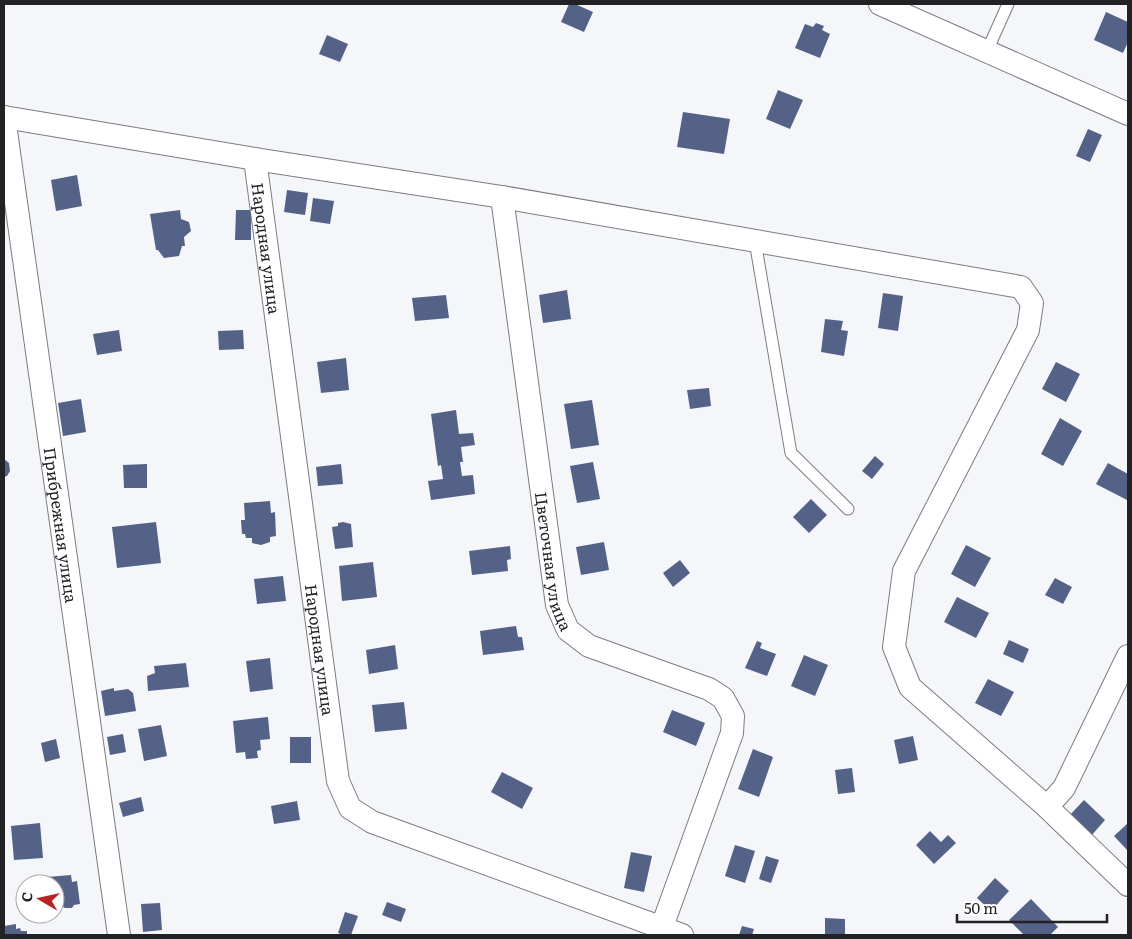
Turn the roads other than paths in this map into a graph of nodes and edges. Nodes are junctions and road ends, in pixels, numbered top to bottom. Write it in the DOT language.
graph roads {
  1 [pos="880,4"];
  2 [pos="1008,4"];
  3 [pos="987,51"];
  4 [pos="1128,114"];
  5 [pos="4,117"];
  6 [pos="255,159"];
  7 [pos="502,197"];
  8 [pos="754,241"];
  9 [pos="848,509"];
  10 [pos="1128,656"];
  11 [pos="1047,807"];
  12 [pos="1128,885"];
  13 [pos="667,933"];
  14 [pos="118,935"];
  1 -- 3 [label="street"];
  2 -- 3 [label="lane"];
  3 -- 4 [label="street"];
  5 -- 6 [label="street"];
  5 -- 14 [label="street, Прибрежная улица"];
  6 -- 7 [label="street"];
  6 -- 13 [label="street, Народная улица"];
  7 -- 8 [label="street"];
  7 -- 13 [label="street, Цветочная улица"];
  8 -- 9 [label="lane"];
  8 -- 11 [label="street"];
  10 -- 11 [label="street"];
  11 -- 12 [label="street"];
}
